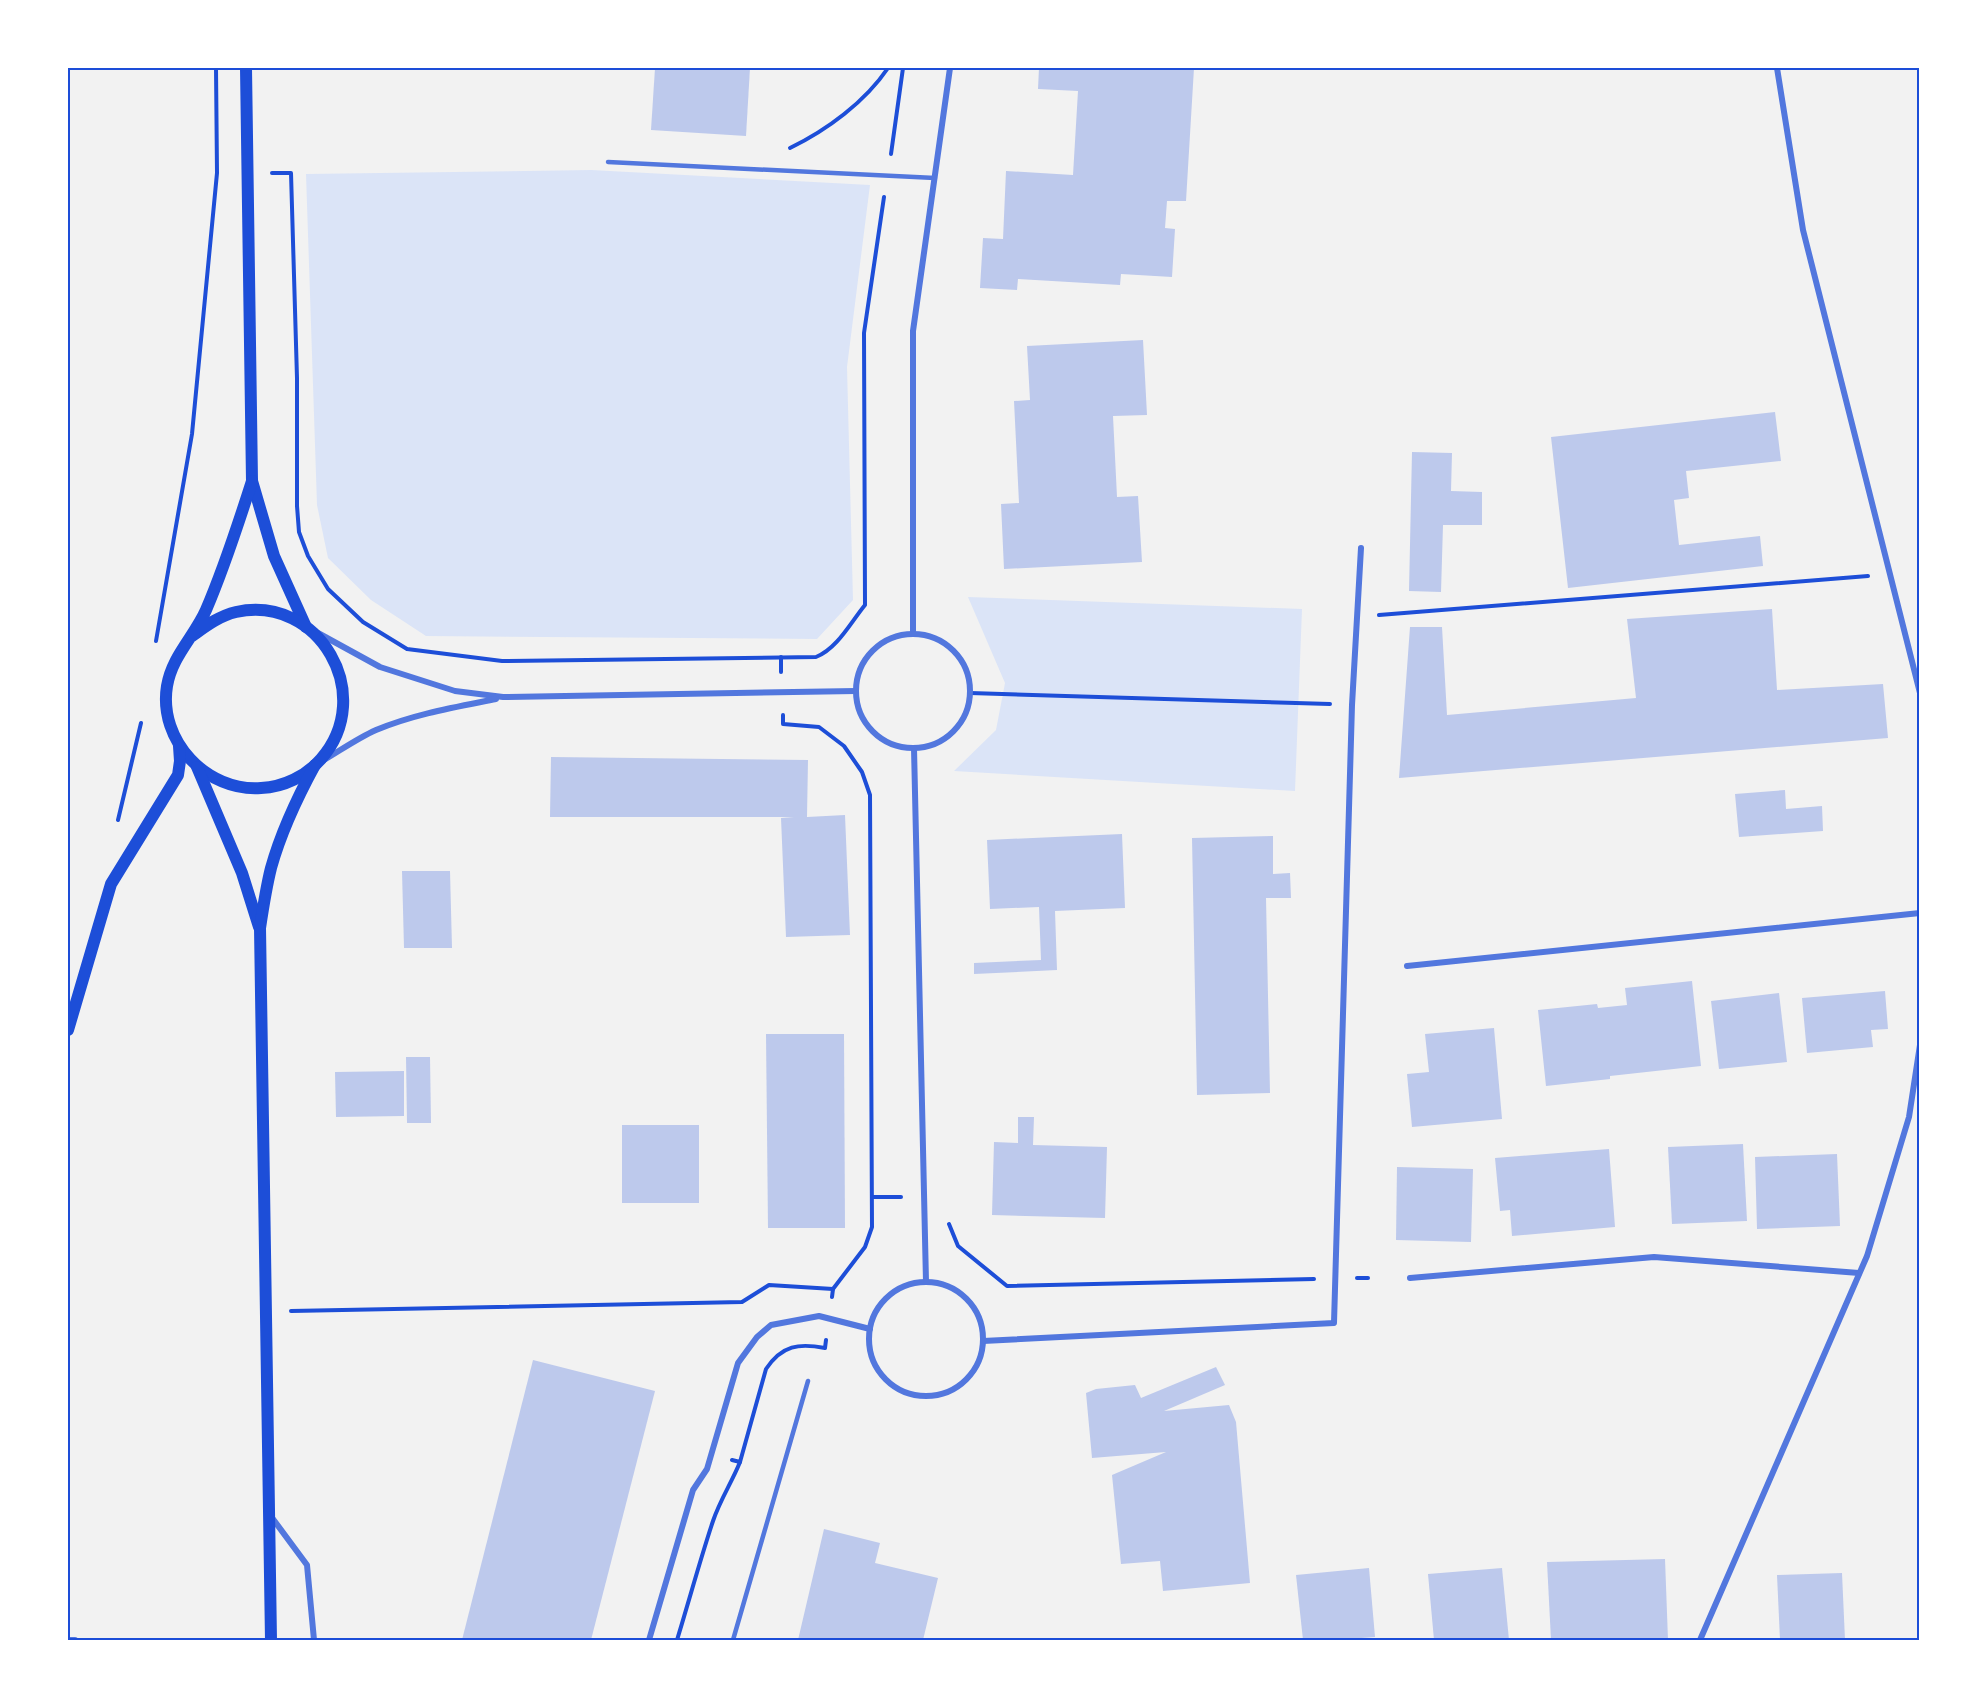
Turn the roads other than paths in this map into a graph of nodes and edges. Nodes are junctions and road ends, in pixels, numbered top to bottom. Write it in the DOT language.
graph roads {
  1 [pos="246,68"];
  2 [pos="950,68"];
  3 [pos="1777,68"];
  4 [pos="608,162"];
  5 [pos="935,178"];
  6 [pos="252,481"];
  7 [pos="1361,548"];
  8 [pos="306,627"];
  9 [pos="913,634"];
  10 [pos="192,636"];
  11 [pos="856,691"];
  12 [pos="1920,693"];
  13 [pos="503,698"];
  14 [pos="179,746"];
  15 [pos="914,747"];
  16 [pos="315,765"];
  17 [pos="197,767"];
  18 [pos="1920,913"];
  19 [pos="260,928"];
  20 [pos="1407,966"];
  21 [pos="68,1030"];
  22 [pos="1920,1045"];
  23 [pos="1859,1273"];
  24 [pos="1410,1278"];
  25 [pos="926,1282"];
  26 [pos="870,1329"];
  27 [pos="983,1341"];
  28 [pos="808,1381"];
  29 [pos="269,1514"];
  30 [pos="68,1640"];
  31 [pos="649,1640"];
  32 [pos="75,1641"];
  33 [pos="271,1641"];
  34 [pos="314,1641"];
  35 [pos="733,1641"];
  36 [pos="1700,1641"];
  1 -- 6 [label="main road"];
  2 -- 5 [label="street"];
  3 -- 12 [label="street"];
  4 -- 5 [label="lane"];
  5 -- 9 [label="street"];
  6 -- 8 [label="main road"];
  6 -- 10 [label="main road"];
  7 -- 27 [label="street"];
  8 -- 10 [label="main road"];
  8 -- 13 [label="street"];
  8 -- 16 [label="main road"];
  9 -- 11 [label="street"];
  9 -- 15 [label="street"];
  10 -- 14 [label="main road"];
  11 -- 13 [label="street"];
  11 -- 15 [label="street"];
  13 -- 16 [label="street"];
  14 -- 17 [label="main road"];
  14 -- 21 [label="main road"];
  15 -- 25 [label="street"];
  16 -- 17 [label="main road"];
  16 -- 19 [label="main road"];
  17 -- 19 [label="main road"];
  18 -- 20 [label="street"];
  19 -- 29 [label="main road"];
  22 -- 23 [label="street"];
  23 -- 24 [label="street"];
  23 -- 36 [label="street"];
  25 -- 26 [label="street"];
  25 -- 27 [label="street"];
  26 -- 27 [label="street"];
  26 -- 31 [label="street"];
  28 -- 35 [label="lane"];
  29 -- 33 [label="main road"];
  29 -- 34 [label="street"];
  30 -- 32 [label="street"];
}
